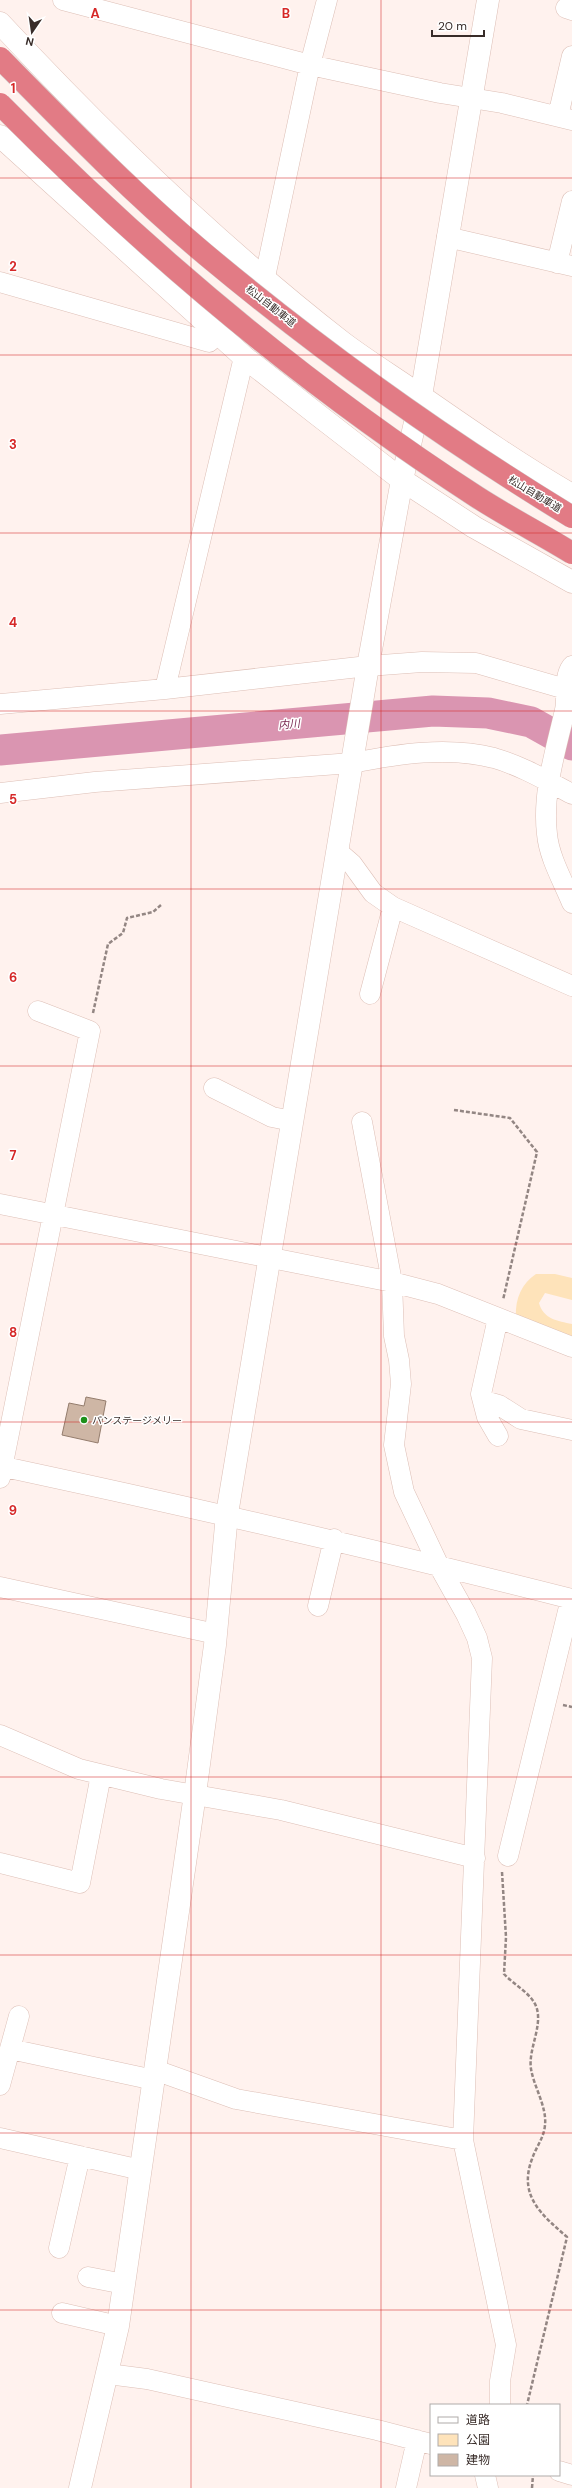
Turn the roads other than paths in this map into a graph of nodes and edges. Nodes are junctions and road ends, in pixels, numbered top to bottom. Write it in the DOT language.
graph roads {
  1 [pos="63,0"];
  2 [pos="327,0"];
  3 [pos="488,0"];
  4 [pos="0,23"];
  5 [pos="572,56"];
  6 [pos="0,58"];
  7 [pos="310,65"];
  8 [pos="472,98"];
  9 [pos="0,104"];
  10 [pos="565,118"];
  11 [pos="0,136"];
  12 [pos="572,201"];
  13 [pos="447,237"];
  14 [pos="565,265"];
  15 [pos="265,277"];
  16 [pos="0,282"];
  17 [pos="218,333"];
  18 [pos="244,357"];
  19 [pos="421,396"];
  20 [pos="402,480"];
  21 [pos="572,495"];
  22 [pos="572,517"];
  23 [pos="572,553"];
  24 [pos="572,582"];
  25 [pos="572,666"];
  26 [pos="368,669"];
  27 [pos="165,689"];
  28 [pos="569,692"];
  29 [pos="0,704"];
  30 [pos="352,759"];
  31 [pos="550,779"];
  32 [pos="0,792"];
  33 [pos="572,794"];
  34 [pos="337,850"];
  35 [pos="572,903"];
  36 [pos="393,908"];
  37 [pos="572,986"];
  38 [pos="370,994"];
  39 [pos="38,1011"];
  40 [pos="214,1088"];
  41 [pos="292,1121"];
  42 [pos="362,1122"];
  43 [pos="0,1204"];
  44 [pos="52,1214"];
  45 [pos="270,1256"];
  46 [pos="392,1282"];
  47 [pos="498,1318"];
  48 [pos="572,1347"];
  49 [pos="485,1401"];
  50 [pos="572,1430"];
  51 [pos="498,1436"];
  52 [pos="1,1471"];
  53 [pos="227,1514"];
  54 [pos="334,1539"];
  55 [pos="438,1564"];
  56 [pos="0,1587"];
  57 [pos="572,1599"];
  58 [pos="318,1606"];
  59 [pos="216,1634"];
  60 [pos="0,1735"];
  61 [pos="101,1774"];
  62 [pos="195,1794"];
  63 [pos="508,1856"];
  64 [pos="475,1858"];
  65 [pos="0,1863"];
  66 [pos="19,2016"];
  67 [pos="10,2049"];
  68 [pos="154,2075"];
  69 [pos="0,2085"];
  70 [pos="0,2138"];
  71 [pos="463,2140"];
  72 [pos="80,2156"];
  73 [pos="140,2170"];
  74 [pos="59,2248"];
  75 [pos="88,2277"];
  76 [pos="124,2284"];
  77 [pos="62,2313"];
  78 [pos="118,2326"];
  79 [pos="108,2374"];
  80 [pos="500,2404"];
  81 [pos="424,2442"];
  82 [pos="560,2471"];
  83 [pos="572,2475"];
  84 [pos="485,2476"];
  85 [pos="80,2488"];
  86 [pos="406,2488"];
  87 [pos="488,2488"];
  1 -- 7 [label="street"];
  2 -- 7 [label="street"];
  3 -- 8 [label="street"];
  4 -- 15 [label="street"];
  5 -- 10 [label="street"];
  6 -- 22 [label="highway, 松山自動車道, bridge"];
  7 -- 8 [label="street"];
  7 -- 15 [label="street"];
  8 -- 10 [label="street"];
  8 -- 13 [label="street"];
  9 -- 23 [label="highway, bridge"];
  11 -- 17 [label="street"];
  12 -- 14 [label="street"];
  13 -- 14 [label="street"];
  13 -- 19 [label="street"];
  15 -- 19 [label="street"];
  16 -- 17 [label="street"];
  17 -- 18 [label="street"];
  18 -- 20 [label="street"];
  18 -- 27 [label="street"];
  19 -- 20 [label="street"];
  19 -- 21 [label="street"];
  20 -- 24 [label="street"];
  20 -- 26 [label="street"];
  25 -- 28 [label="street"];
  26 -- 27 [label="street"];
  26 -- 28 [label="street"];
  26 -- 30 [label="street"];
  27 -- 29 [label="street"];
  28 -- 31 [label="street"];
  30 -- 31 [label="street"];
  30 -- 32 [label="street"];
  30 -- 34 [label="street"];
  31 -- 33 [label="street"];
  31 -- 35 [label="street"];
  34 -- 36 [label="street"];
  34 -- 41 [label="street"];
  36 -- 37 [label="street"];
  36 -- 38 [label="street"];
  39 -- 44 [label="street"];
  40 -- 41 [label="street"];
  41 -- 45 [label="street"];
  42 -- 46 [label="street"];
  43 -- 44 [label="street"];
  44 -- 45 [label="street"];
  44 -- 52 [label="street"];
  45 -- 46 [label="street"];
  45 -- 53 [label="street"];
  46 -- 47 [label="street"];
  46 -- 55 [label="street"];
  47 -- 48 [label="street"];
  47 -- 49 [label="street"];
  49 -- 50 [label="street"];
  49 -- 51 [label="street"];
  52 -- 53 [label="street"];
  53 -- 54 [label="street"];
  53 -- 59 [label="street"];
  54 -- 55 [label="street"];
  54 -- 58 [label="street"];
  55 -- 57 [label="street"];
  55 -- 64 [label="street"];
  56 -- 59 [label="street"];
  57 -- 63 [label="street"];
  59 -- 62 [label="street"];
  60 -- 61 [label="street"];
  61 -- 62 [label="street"];
  61 -- 65 [label="street"];
  62 -- 64 [label="street"];
  62 -- 68 [label="street"];
  64 -- 71 [label="street"];
  66 -- 67 [label="street"];
  67 -- 68 [label="street"];
  67 -- 69 [label="street"];
  68 -- 71 [label="street"];
  68 -- 73 [label="street"];
  70 -- 72 [label="street"];
  71 -- 80 [label="street"];
  72 -- 73 [label="street"];
  72 -- 74 [label="street"];
  73 -- 76 [label="street"];
  75 -- 76 [label="street"];
  76 -- 78 [label="street"];
  77 -- 78 [label="street"];
  78 -- 79 [label="street"];
  79 -- 81 [label="street"];
  79 -- 85 [label="street"];
  81 -- 86 [label="street"];
  82 -- 83 [label="street"];
  84 -- 87 [label="street"];
}
